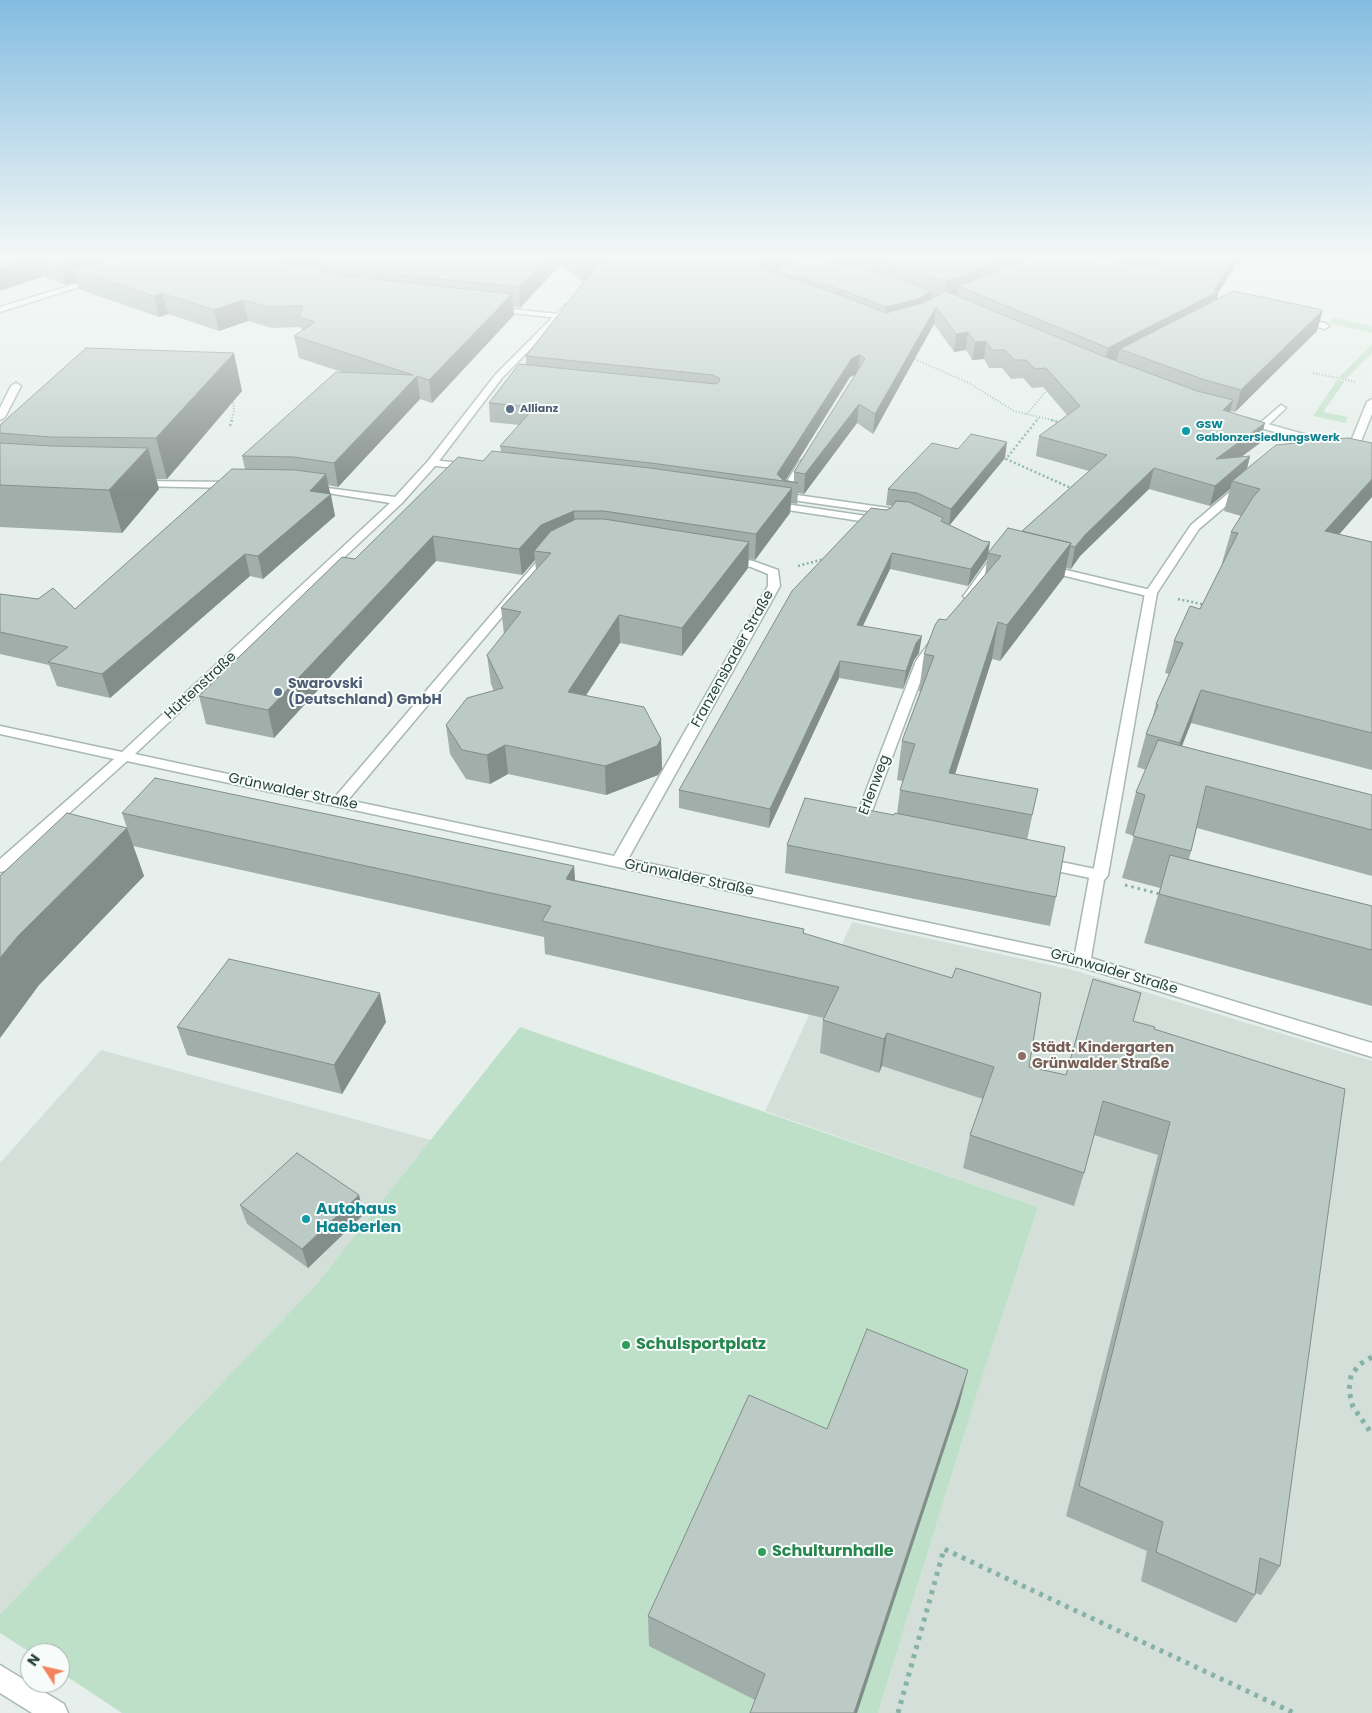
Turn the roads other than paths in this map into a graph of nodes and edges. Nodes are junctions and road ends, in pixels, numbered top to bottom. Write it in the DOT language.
graph roads {
  1 [pos="542,334"];
  2 [pos="16,386"];
  3 [pos="1372,402"];
  4 [pos="1281,408"];
  5 [pos="0,417"];
  6 [pos="1234,417"];
  7 [pos="1262,426"];
  8 [pos="1303,437"];
  9 [pos="1289,449"];
  10 [pos="1352,451"];
  11 [pos="810,454"];
  12 [pos="1372,456"];
  13 [pos="432,463"];
  14 [pos="479,468"];
  15 [pos="1253,477"];
  16 [pos="123,484"];
  17 [pos="247,485"];
  18 [pos="299,486"];
  19 [pos="398,501"];
  20 [pos="760,504"];
  21 [pos="889,511"];
  22 [pos="903,512"];
  23 [pos="564,546"];
  24 [pos="1000,554"];
  25 [pos="713,558"];
  26 [pos="1034,565"];
  27 [pos="1151,593"];
  28 [pos="963,604"];
  29 [pos="945,629"];
  30 [pos="0,730"];
  31 [pos="125,756"];
  32 [pos="339,801"];
  33 [pos="868,830"];
  34 [pos="618,862"];
  35 [pos="1032,862"];
  36 [pos="0,867"];
  37 [pos="1099,876"];
  38 [pos="1082,961"];
  39 [pos="1372,1050"];
  40 [pos="0,1678"];
  41 [pos="55,1713"];
  1 -- 13 [label="street, Hüttenstraße"];
  2 -- 5 [label="street"];
  3 -- 10 [label="street"];
  4 -- 7 [label="street"];
  6 -- 7 [label="street"];
  7 -- 8 [label="street"];
  8 -- 9 [label="street"];
  8 -- 10 [label="street"];
  10 -- 12 [label="street"];
  11 -- 21 [label="street"];
  13 -- 14 [label="street"];
  13 -- 19 [label="street, Hüttenstraße"];
  15 -- 27 [label="street"];
  16 -- 17 [label="street"];
  18 -- 19 [label="street"];
  19 -- 31 [label="street, Hüttenstraße"];
  20 -- 21 [label="street"];
  21 -- 22 [label="street"];
  23 -- 32 [label="street"];
  24 -- 28 [label="street"];
  25 -- 34 [label="street, Franzensbader Straße"];
  26 -- 27 [label="street"];
  27 -- 37 [label="street"];
  29 -- 33 [label="street, Erlenweg"];
  30 -- 31 [label="street, Grünwalder Straße"];
  31 -- 32 [label="street, Grünwalder Straße"];
  31 -- 36 [label="street, Hüttenstraße"];
  32 -- 34 [label="street, Grünwalder Straße"];
  34 -- 38 [label="street, Grünwalder Straße"];
  35 -- 37 [label="street"];
  37 -- 38 [label="street"];
  38 -- 39 [label="street, Grünwalder Straße"];
  40 -- 41 [label="street"];
}
